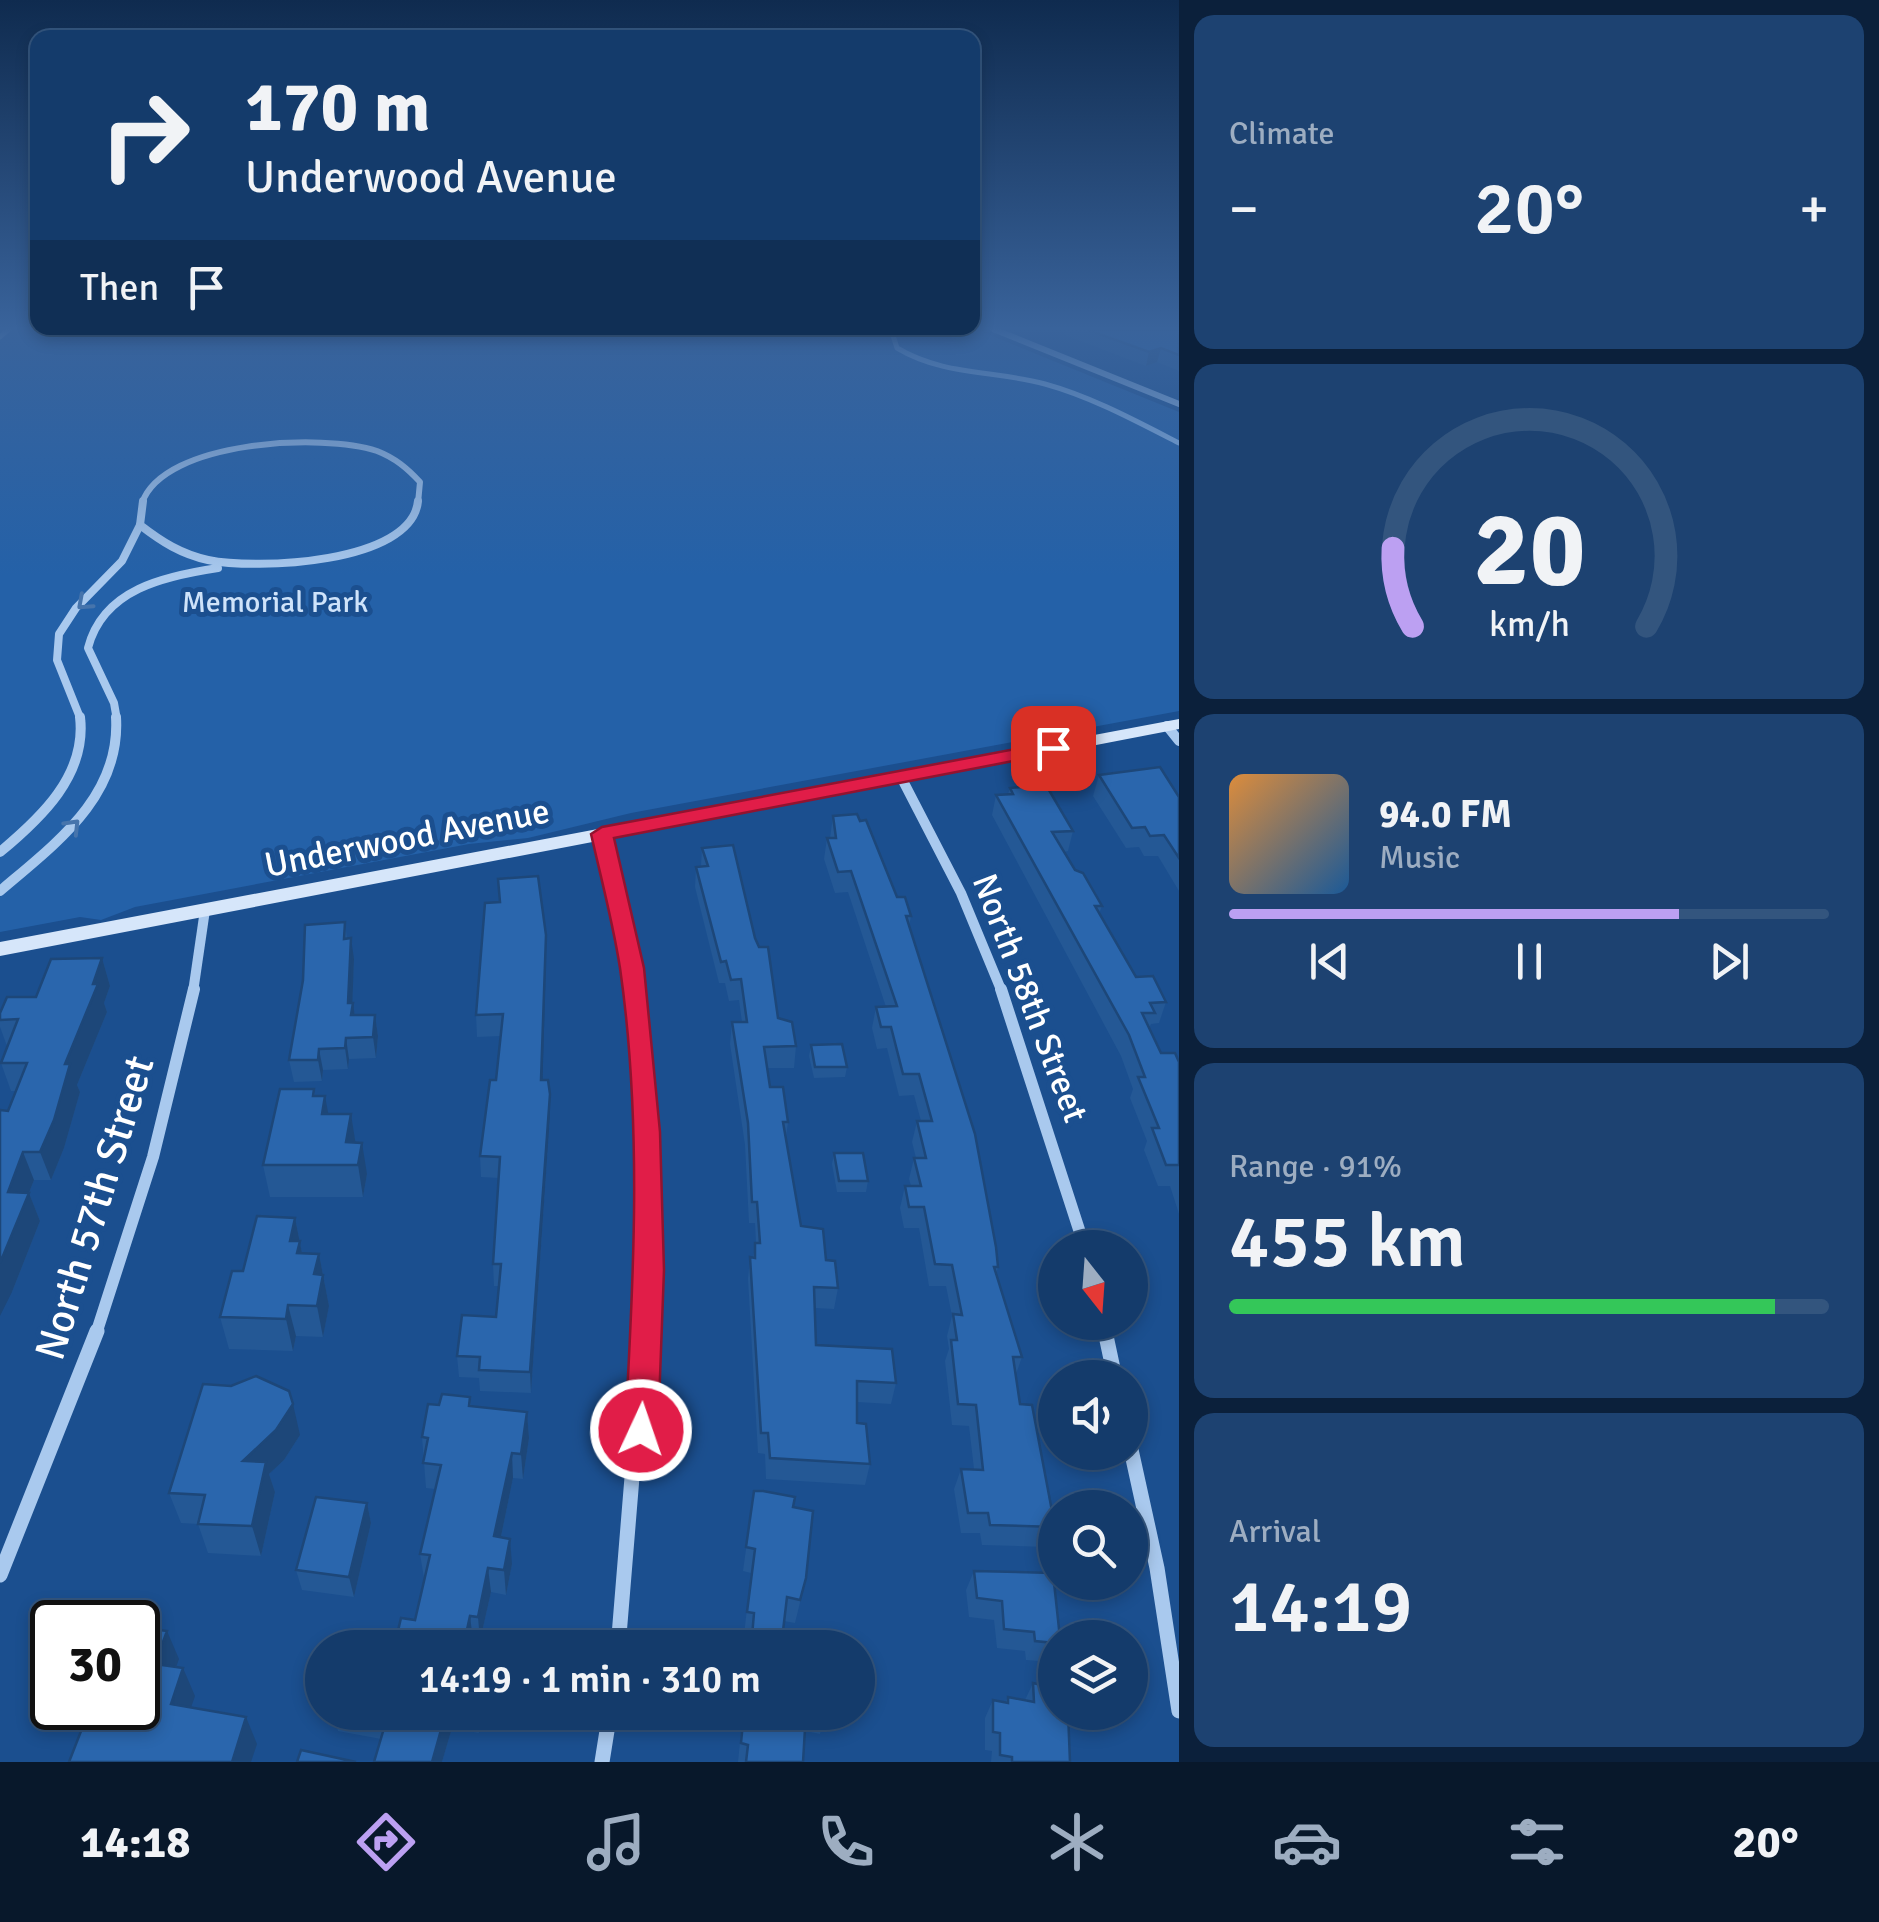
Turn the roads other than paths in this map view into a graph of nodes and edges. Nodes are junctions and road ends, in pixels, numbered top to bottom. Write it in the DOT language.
graph roads {
  1 [pos="140,526"];
  2 [pos="241,566"];
  3 [pos="1175,730"];
  4 [pos="901,776"];
  5 [pos="602,834"];
  6 [pos="0,852"];
  7 [pos="0,890"];
  8 [pos="206,910"];
  9 [pos="0,949"];
  10 [pos="1079,1230"];
  11 [pos="1135,1470"];
  12 [pos="0,1575"];
  13 [pos="620,1630"];
  14 [pos="1179,1711"];
  15 [pos="607,1730"];
  16 [pos="602,1762"];
  1 -- 2 [label="street"];
  1 -- 2 [label="street"];
  1 -- 6 [label="street, one-way"];
  7 -- 2 [label="street, one-way"];
  3 -- 4 [label="main road, Underwood Avenue"];
  4 -- 5 [label="main road, Underwood Avenue"];
  4 -- 10 [label="street, North 58th Street"];
  5 -- 8 [label="main road, Underwood Avenue"];
  5 -- 13 [label="street"];
  8 -- 9 [label="main road, Underwood Avenue"];
  8 -- 12 [label="street, North 57th Street"];
  11 -- 14 [label="street"];
  15 -- 16 [label="street"];
}
